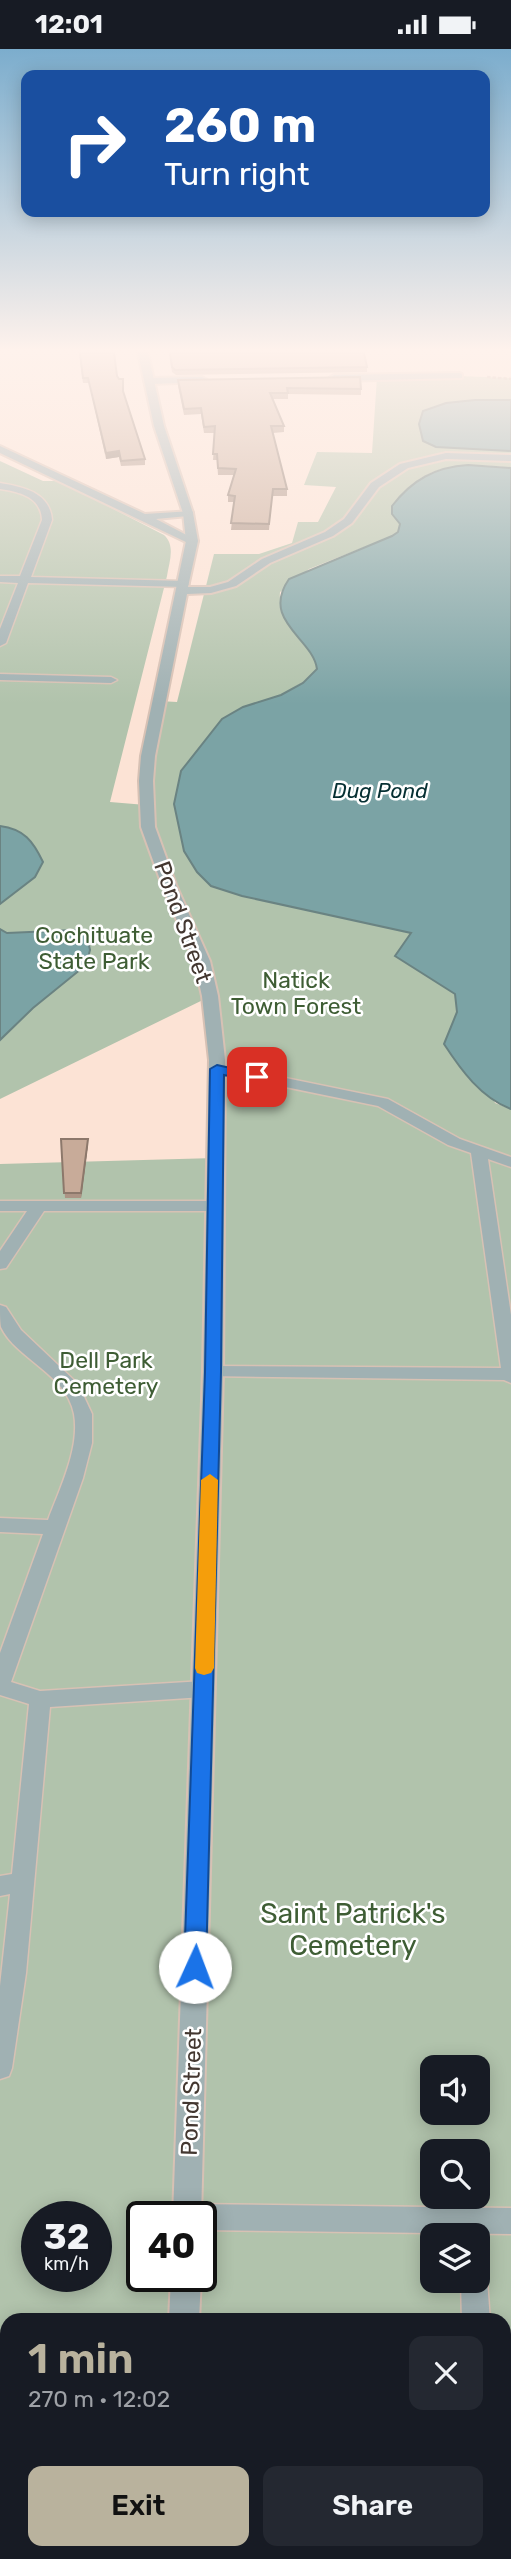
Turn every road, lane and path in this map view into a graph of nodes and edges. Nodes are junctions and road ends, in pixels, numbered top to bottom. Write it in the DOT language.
graph roads {
  1 [pos="44,470"];
  2 [pos="174,470"];
  3 [pos="398,470"];
  4 [pos="0,486"];
  5 [pos="188,513"];
  6 [pos="138,516"];
  7 [pos="192,541"];
  8 [pos="0,579"];
  9 [pos="23,580"];
  10 [pos="183,587"];
  11 [pos="0,643"];
  12 [pos="0,677"];
  13 [pos="111,680"];
  14 [pos="217,1069"];
  15 [pos="479,1152"];
  16 [pos="511,1162"];
  17 [pos="0,1206"];
  18 [pos="39,1206"];
  19 [pos="214,1206"];
  20 [pos="0,1264"];
  21 [pos="0,1311"];
  22 [pos="213,1372"];
  23 [pos="511,1375"];
  24 [pos="0,1525"];
  25 [pos="55,1527"];
  26 [pos="0,1684"];
  27 [pos="204,1689"];
  28 [pos="40,1699"];
  29 [pos="11,1884"];
  30 [pos="0,2068"];
  31 [pos="188,2201"];
  32 [pos="217,2218"];
  33 [pos="511,2221"];
  34 [pos="490,2224"];
  35 [pos="420,2225"];
  36 [pos="185,2292"];
  37 [pos="475,2293"];
  38 [pos="184,2313"];
  39 [pos="476,2313"];
  1 -- 6 [label="street"];
  2 -- 5 [label="street, Pond Street"];
  3 -- 10 [label="street"];
  4 -- 9 [label="lane"];
  5 -- 6 [label="street"];
  5 -- 7 [label="street, Pond Street"];
  6 -- 7 [label="street"];
  7 -- 10 [label="street, Pond Street"];
  8 -- 9 [label="lane"];
  9 -- 10 [label="lane"];
  9 -- 11 [label="lane"];
  10 -- 14 [label="street, Pond Street"];
  12 -- 13 [label="lane"];
  14 -- 15 [label="lane"];
  14 -- 19 [label="street, Pond Street"];
  15 -- 16 [label="lane"];
  15 -- 23 [label="lane"];
  17 -- 18 [label="lane"];
  18 -- 19 [label="lane"];
  18 -- 20 [label="lane"];
  19 -- 22 [label="street, Pond Street"];
  21 -- 25 [label="lane"];
  22 -- 23 [label="lane"];
  22 -- 27 [label="street, Pond Street"];
  24 -- 25 [label="lane"];
  25 -- 26 [label="lane"];
  26 -- 28 [label="lane"];
  27 -- 28 [label="lane"];
  27 -- 31 [label="street, Pond Street"];
  28 -- 29 [label="lane"];
  29 -- 30 [label="lane"];
  32 -- 35 [label="lane"];
  33 -- 34 [label="lane"];
  36 -- 38 [label="street"];
  37 -- 39 [label="lane"];
}
